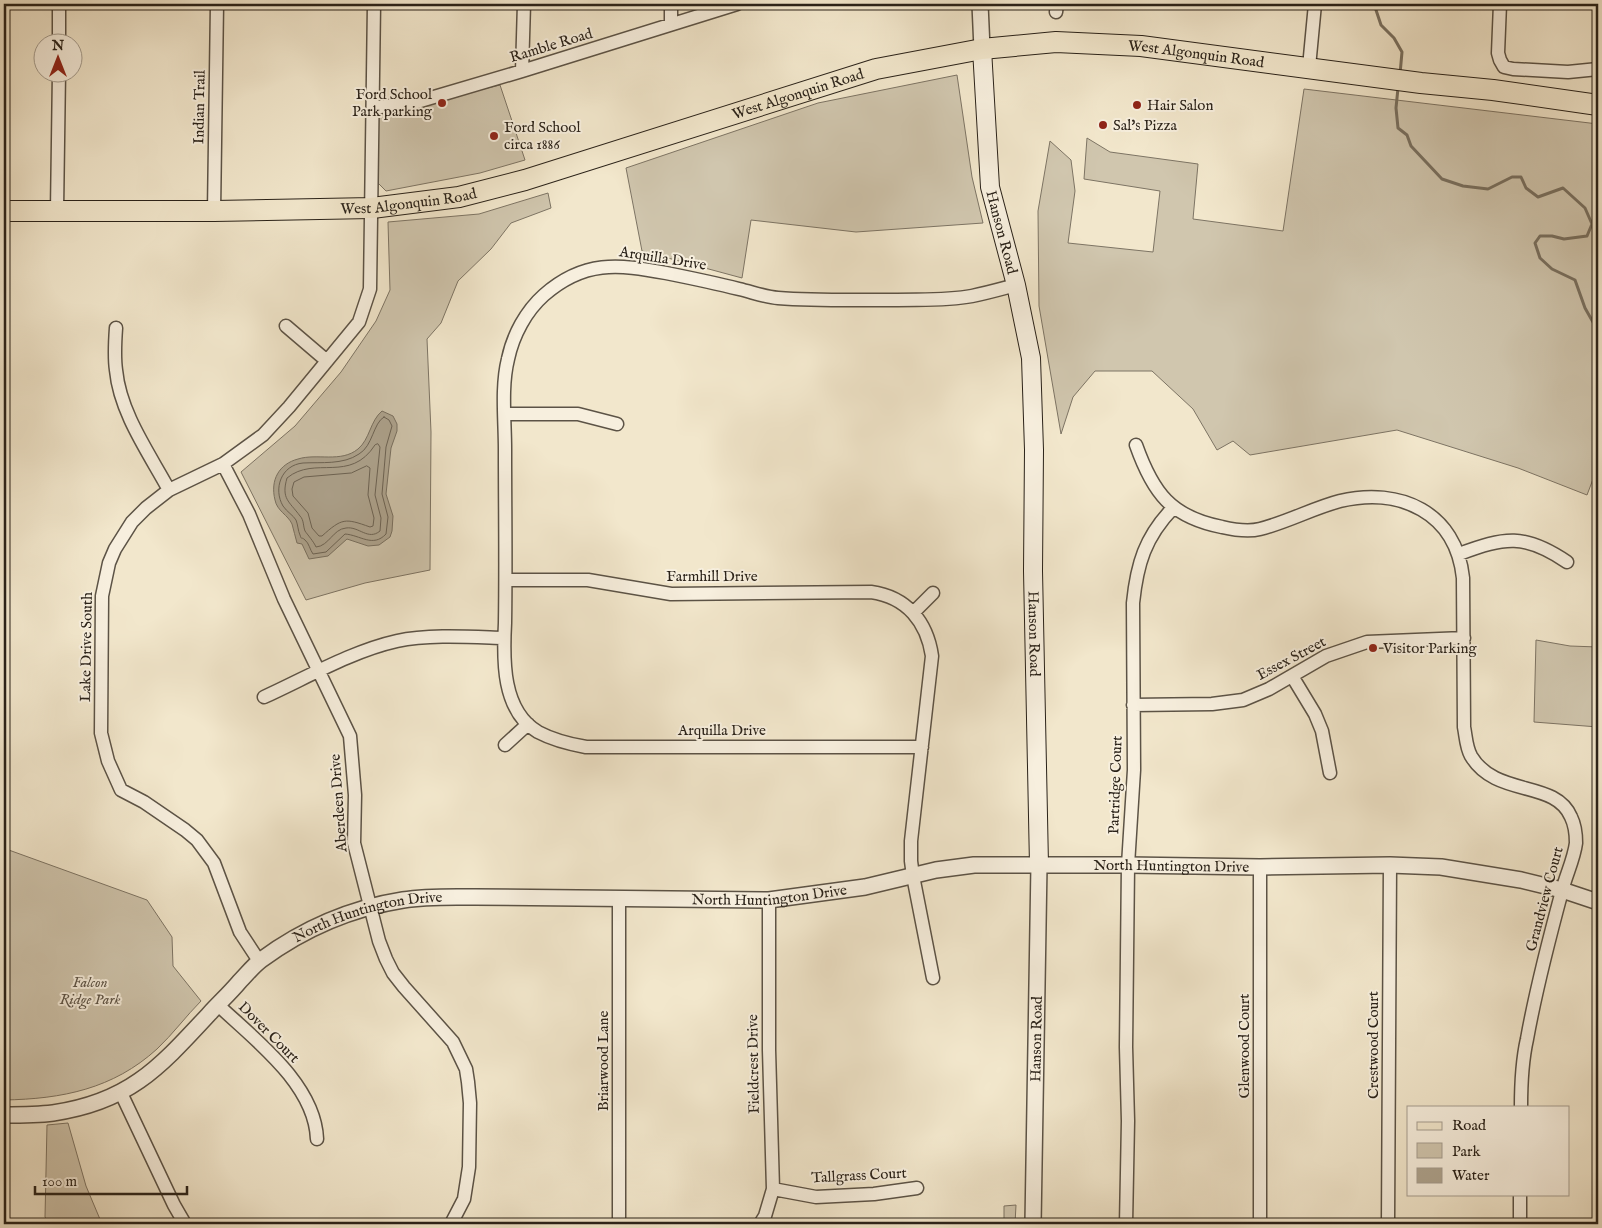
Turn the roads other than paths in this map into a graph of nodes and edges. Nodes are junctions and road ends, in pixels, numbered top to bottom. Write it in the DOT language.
graph roads {
  1 [pos="60,4"];
  2 [pos="217,4"];
  3 [pos="374,4"];
  4 [pos="524,4"];
  5 [pos="672,4"];
  6 [pos="737,4"];
  7 [pos="980,4"];
  8 [pos="1315,4"];
  9 [pos="1500,4"];
  10 [pos="671,24"];
  11 [pos="59,32"];
  12 [pos="982,48"];
  13 [pos="1309,68"];
  14 [pos="1598,69"];
  15 [pos="522,71"];
  16 [pos="58,82"];
  17 [pos="1598,105"];
  18 [pos="373,108"];
  19 [pos="372,208"];
  20 [pos="57,210"];
  21 [pos="4,211"];
  22 [pos="214,211"];
  23 [pos="1016,285"];
  24 [pos="286,326"];
  25 [pos="116,328"];
  26 [pos="327,361"];
  27 [pos="505,414"];
  28 [pos="617,424"];
  29 [pos="1136,445"];
  30 [pos="223,464"];
  31 [pos="169,490"];
  32 [pos="1173,508"];
  33 [pos="1459,554"];
  34 [pos="1567,562"];
  35 [pos="506,580"];
  36 [pos="933,593"];
  37 [pos="913,613"];
  38 [pos="504,638"];
  39 [pos="1464,638"];
  40 [pos="319,672"];
  41 [pos="1292,676"];
  42 [pos="264,697"];
  43 [pos="1133,704"];
  44 [pos="528,724"];
  45 [pos="504,745"];
  46 [pos="922,747"];
  47 [pos="1330,773"];
  48 [pos="1039,865"];
  49 [pos="1128,865"];
  50 [pos="1390,865"];
  51 [pos="1260,867"];
  52 [pos="913,876"];
  53 [pos="1562,890"];
  54 [pos="619,899"];
  55 [pos="769,900"];
  56 [pos="1598,902"];
  57 [pos="371,907"];
  58 [pos="259,961"];
  59 [pos="933,978"];
  60 [pos="218,1005"];
  61 [pos="122,1093"];
  62 [pos="1521,1106"];
  63 [pos="4,1115"];
  64 [pos="317,1139"];
  65 [pos="917,1188"];
  66 [pos="773,1189"];
  67 [pos="1520,1196"];
  68 [pos="185,1224"];
  69 [pos="451,1224"];
  70 [pos="620,1224"];
  71 [pos="760,1224"];
  72 [pos="1032,1224"];
  73 [pos="1126,1224"];
  74 [pos="1260,1224"];
  75 [pos="1388,1224"];
  76 [pos="1520,1224"];
  1 -- 11 [label="street"];
  2 -- 22 [label="street, Indian Trail"];
  3 -- 18 [label="street, Lake Drive South"];
  4 -- 15 [label="street"];
  5 -- 10 [label="street"];
  6 -- 10 [label="street, Ramble Road"];
  7 -- 12 [label="street"];
  8 -- 13 [label="street"];
  9 -- 14 [label="street"];
  10 -- 15 [label="street, Ramble Road"];
  12 -- 13 [label="main road, West Algonquin Road"];
  12 -- 19 [label="main road, West Algonquin Road"];
  12 -- 23 [label="main road, Hanson Road"];
  13 -- 17 [label="main road, West Algonquin Road"];
  15 -- 18 [label="street, Ramble Road"];
  16 -- 20 [label="street"];
  18 -- 19 [label="street, Lake Drive South"];
  19 -- 22 [label="main road, West Algonquin Road"];
  19 -- 26 [label="street, Lake Drive South"];
  20 -- 21 [label="main road, West Algonquin Road"];
  20 -- 22 [label="main road, West Algonquin Road"];
  23 -- 27 [label="street, Arquilla Drive"];
  23 -- 48 [label="main road, Hanson Road"];
  24 -- 26 [label="street"];
  25 -- 31 [label="street"];
  26 -- 30 [label="street, Lake Drive South"];
  27 -- 28 [label="street"];
  27 -- 35 [label="street, Arquilla Drive"];
  29 -- 32 [label="street, Grandview Court"];
  30 -- 31 [label="street, Lake Drive South"];
  30 -- 40 [label="street, Aberdeen Drive"];
  31 -- 58 [label="street, Lake Drive South"];
  32 -- 33 [label="street, Grandview Court"];
  32 -- 43 [label="street, Partridge Court"];
  33 -- 34 [label="street"];
  33 -- 39 [label="street, Grandview Court"];
  35 -- 37 [label="street, Farmhill Drive"];
  35 -- 38 [label="street, Arquilla Drive"];
  36 -- 37 [label="street"];
  37 -- 46 [label="street, Farmhill Drive"];
  38 -- 40 [label="street"];
  38 -- 44 [label="street, Arquilla Drive"];
  39 -- 41 [label="street, Essex Street"];
  39 -- 53 [label="street, Grandview Court"];
  40 -- 42 [label="street"];
  40 -- 57 [label="street, Aberdeen Drive"];
  41 -- 43 [label="street, Essex Street"];
  41 -- 47 [label="street"];
  43 -- 49 [label="street, Partridge Court"];
  44 -- 45 [label="street"];
  44 -- 46 [label="street, Arquilla Drive"];
  46 -- 52 [label="street, Farmhill Drive"];
  48 -- 49 [label="street, North Huntington Drive"];
  48 -- 52 [label="street, North Huntington Drive"];
  48 -- 72 [label="street, Hanson Road"];
  49 -- 51 [label="street, North Huntington Drive"];
  49 -- 73 [label="street, Partridge Court"];
  50 -- 51 [label="street, North Huntington Drive"];
  50 -- 53 [label="street, North Huntington Drive"];
  50 -- 75 [label="street, Crestwood Court"];
  51 -- 74 [label="street, Glenwood Court"];
  52 -- 55 [label="street, North Huntington Drive"];
  52 -- 59 [label="street, Farmhill Drive"];
  53 -- 56 [label="street, North Huntington Drive"];
  53 -- 62 [label="street, Grandview Court"];
  54 -- 55 [label="street, North Huntington Drive"];
  54 -- 57 [label="street, North Huntington Drive"];
  54 -- 70 [label="street, Briarwood Lane"];
  55 -- 66 [label="street, Fieldcrest Drive"];
  57 -- 58 [label="street, North Huntington Drive"];
  57 -- 69 [label="street, Aberdeen Drive"];
  58 -- 60 [label="street, North Huntington Drive"];
  60 -- 61 [label="street, North Huntington Drive"];
  60 -- 64 [label="street, Dover Court"];
  61 -- 63 [label="street, North Huntington Drive"];
  61 -- 68 [label="street"];
  65 -- 66 [label="street, Tallgrass Court"];
  66 -- 71 [label="street, Fieldcrest Drive"];
  67 -- 76 [label="street"];
}
